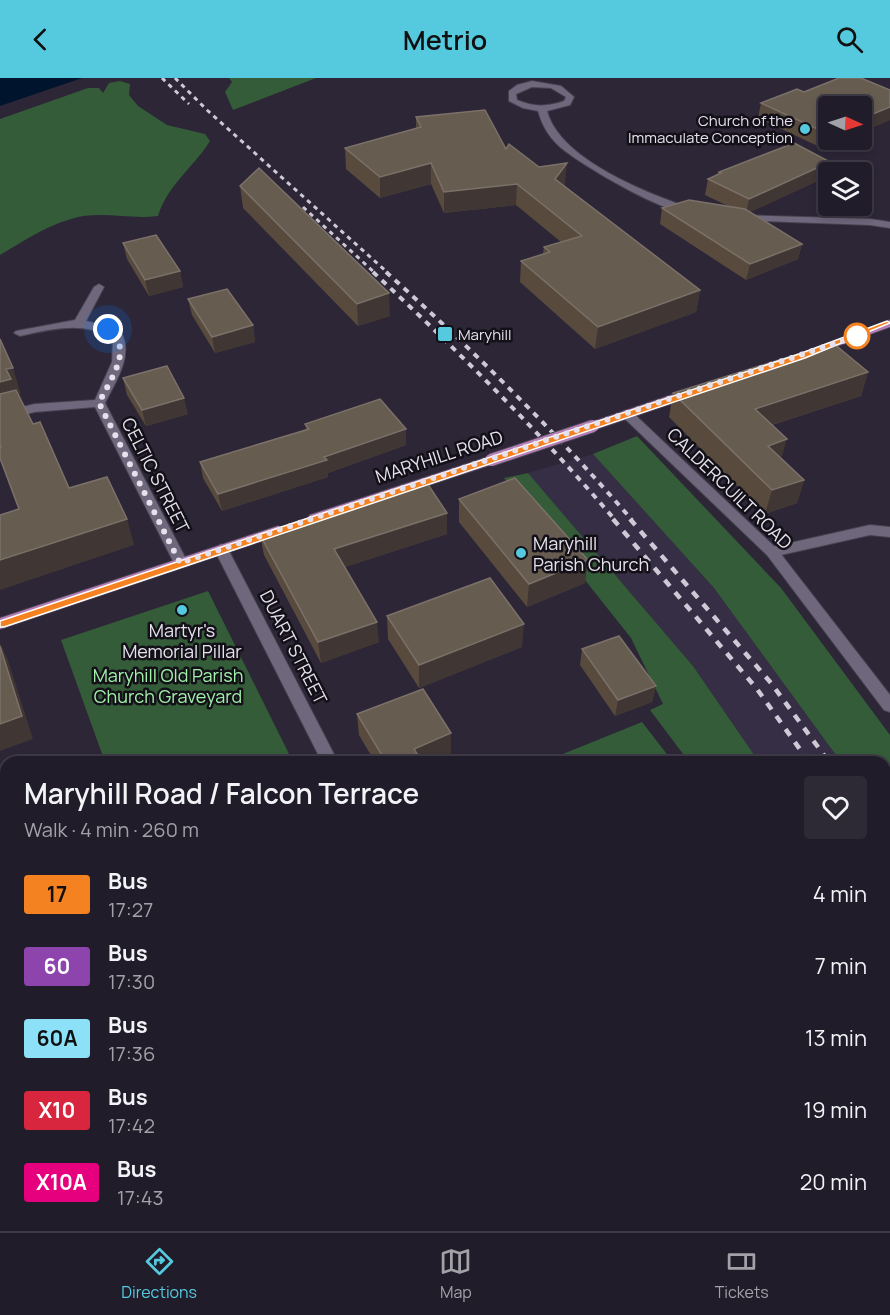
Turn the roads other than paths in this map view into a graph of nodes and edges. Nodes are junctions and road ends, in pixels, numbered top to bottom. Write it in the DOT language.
graph roads {
  1 [pos="542,110"];
  2 [pos="699,213"];
  3 [pos="732,218"];
  4 [pos="890,225"];
  5 [pos="99,287"];
  6 [pos="80,322"];
  7 [pos="890,323"];
  8 [pos="20,333"];
  9 [pos="802,356"];
  10 [pos="702,388"];
  11 [pos="99,403"];
  12 [pos="627,414"];
  13 [pos="0,416"];
  14 [pos="890,532"];
  15 [pos="221,549"];
  16 [pos="772,552"];
  17 [pos="180,563"];
  18 [pos="0,624"];
  19 [pos="890,706"];
  20 [pos="327,756"];
  1 -- 1 [label="street"];
  1 -- 2 [label="street"];
  3 -- 4 [label="street"];
  5 -- 6 [label="street"];
  6 -- 8 [label="street"];
  6 -- 11 [label="street"];
  7 -- 9 [label="main road"];
  10 -- 12 [label="main road, MARYHILL ROAD"];
  11 -- 13 [label="street"];
  11 -- 17 [label="street, CELTIC STREET"];
  12 -- 15 [label="main road, MARYHILL ROAD, bridge"];
  12 -- 16 [label="street, CALDERCUILT ROAD"];
  14 -- 16 [label="street"];
  15 -- 17 [label="main road, MARYHILL ROAD"];
  15 -- 20 [label="street, DUART STREET"];
  16 -- 19 [label="street, CALDERCUILT ROAD"];
  17 -- 18 [label="main road, MARYHILL ROAD"];
}
